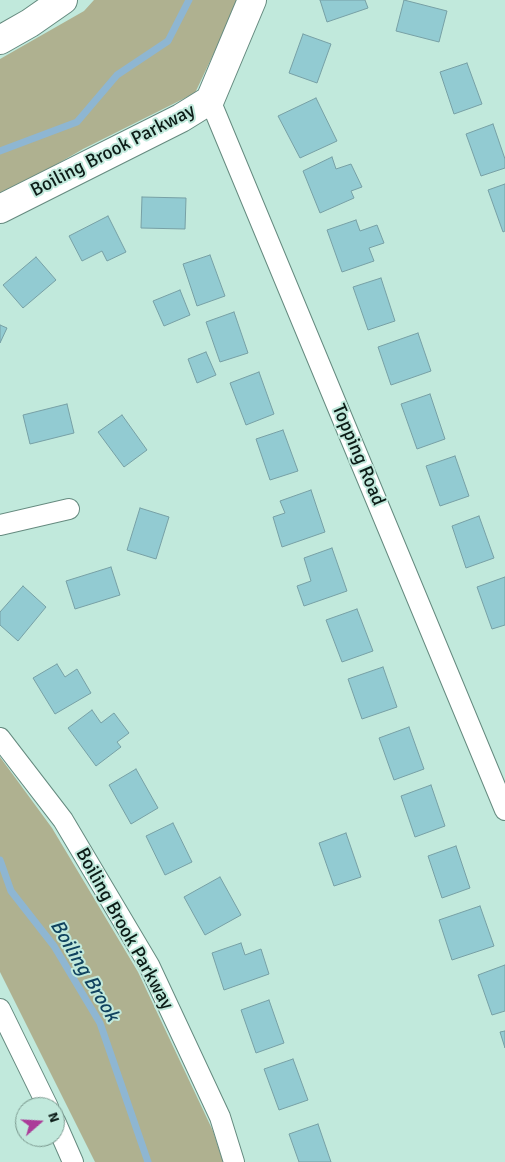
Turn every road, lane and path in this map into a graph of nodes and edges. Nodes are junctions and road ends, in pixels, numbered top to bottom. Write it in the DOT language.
graph roads {
  1 [pos="63,0"];
  2 [pos="252,0"];
  3 [pos="0,40"];
  4 [pos="210,100"];
  5 [pos="0,209"];
  6 [pos="69,509"];
  7 [pos="0,525"];
  8 [pos="0,738"];
  9 [pos="505,810"];
  10 [pos="0,1009"];
  11 [pos="43,1097"];
  12 [pos="65,1144"];
  13 [pos="73,1162"];
  14 [pos="234,1162"];
  1 -- 3 [label="street"];
  2 -- 4 [label="street, Boiling Brook Parkway"];
  4 -- 5 [label="street, Boiling Brook Parkway"];
  4 -- 9 [label="street, Topping Road"];
  6 -- 7 [label="street"];
  8 -- 14 [label="street, Boiling Brook Parkway"];
  10 -- 11 [label="street"];
  12 -- 13 [label="street"];
}
